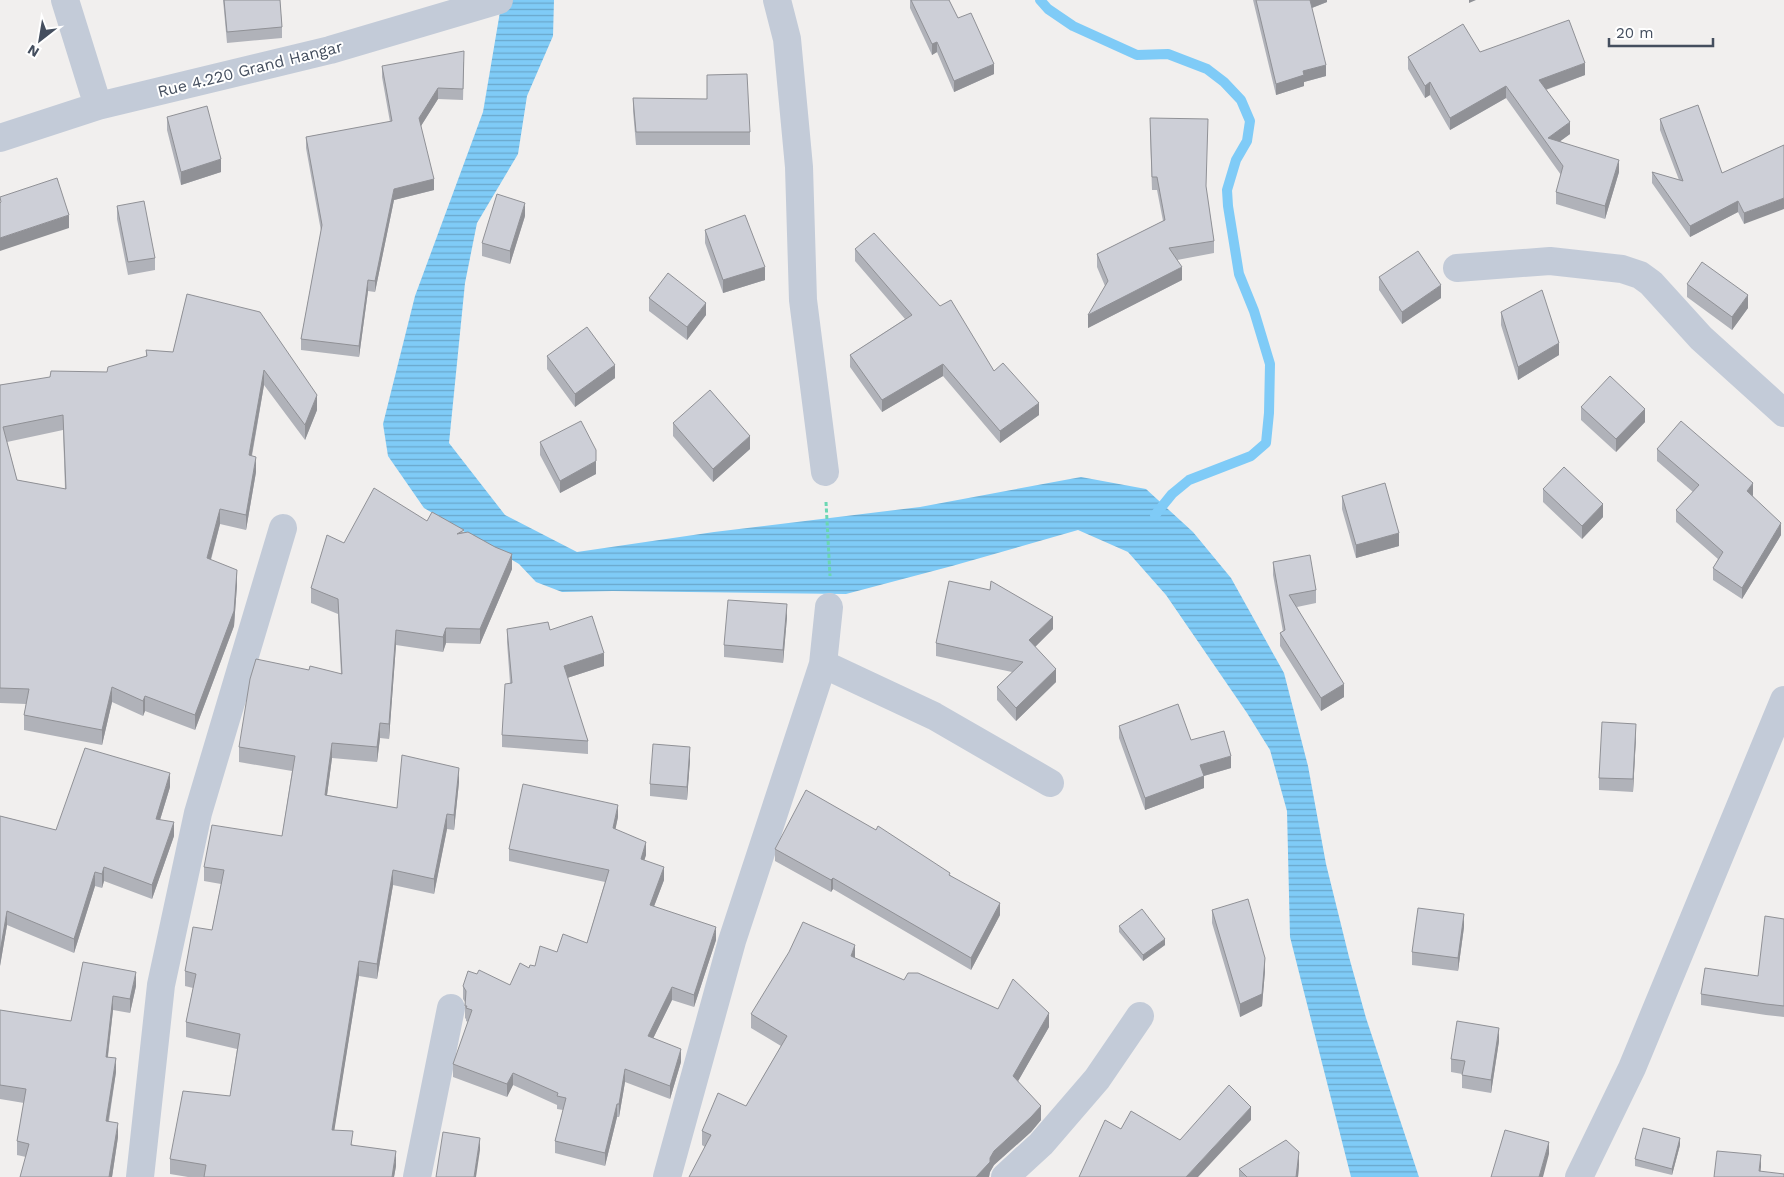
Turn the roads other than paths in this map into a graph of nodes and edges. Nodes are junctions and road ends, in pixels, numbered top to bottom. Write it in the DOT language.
graph roads {
  1 [pos="65,0"];
  2 [pos="500,0"];
  3 [pos="777,0"];
  4 [pos="98,106"];
  5 [pos="0,138"];
  6 [pos="1457,268"];
  7 [pos="1784,413"];
  8 [pos="825,472"];
  9 [pos="283,528"];
  10 [pos="829,594"];
  11 [pos="822,664"];
  12 [pos="1784,700"];
  13 [pos="1050,783"];
  14 [pos="451,1008"];
  15 [pos="1140,1016"];
  16 [pos="140,1177"];
  17 [pos="416,1177"];
  18 [pos="667,1177"];
  19 [pos="1005,1177"];
  20 [pos="1579,1177"];
  1 -- 4 [label="street"];
  2 -- 4 [label="street, Rue 4.220 Grand Hangar"];
  3 -- 8 [label="street"];
  4 -- 5 [label="street, Rue 4.220 Grand Hangar"];
  6 -- 7 [label="street"];
  9 -- 16 [label="street"];
  10 -- 11 [label="street"];
  11 -- 13 [label="street"];
  11 -- 18 [label="street"];
  12 -- 20 [label="street"];
  14 -- 17 [label="street"];
  15 -- 19 [label="street"];
}
